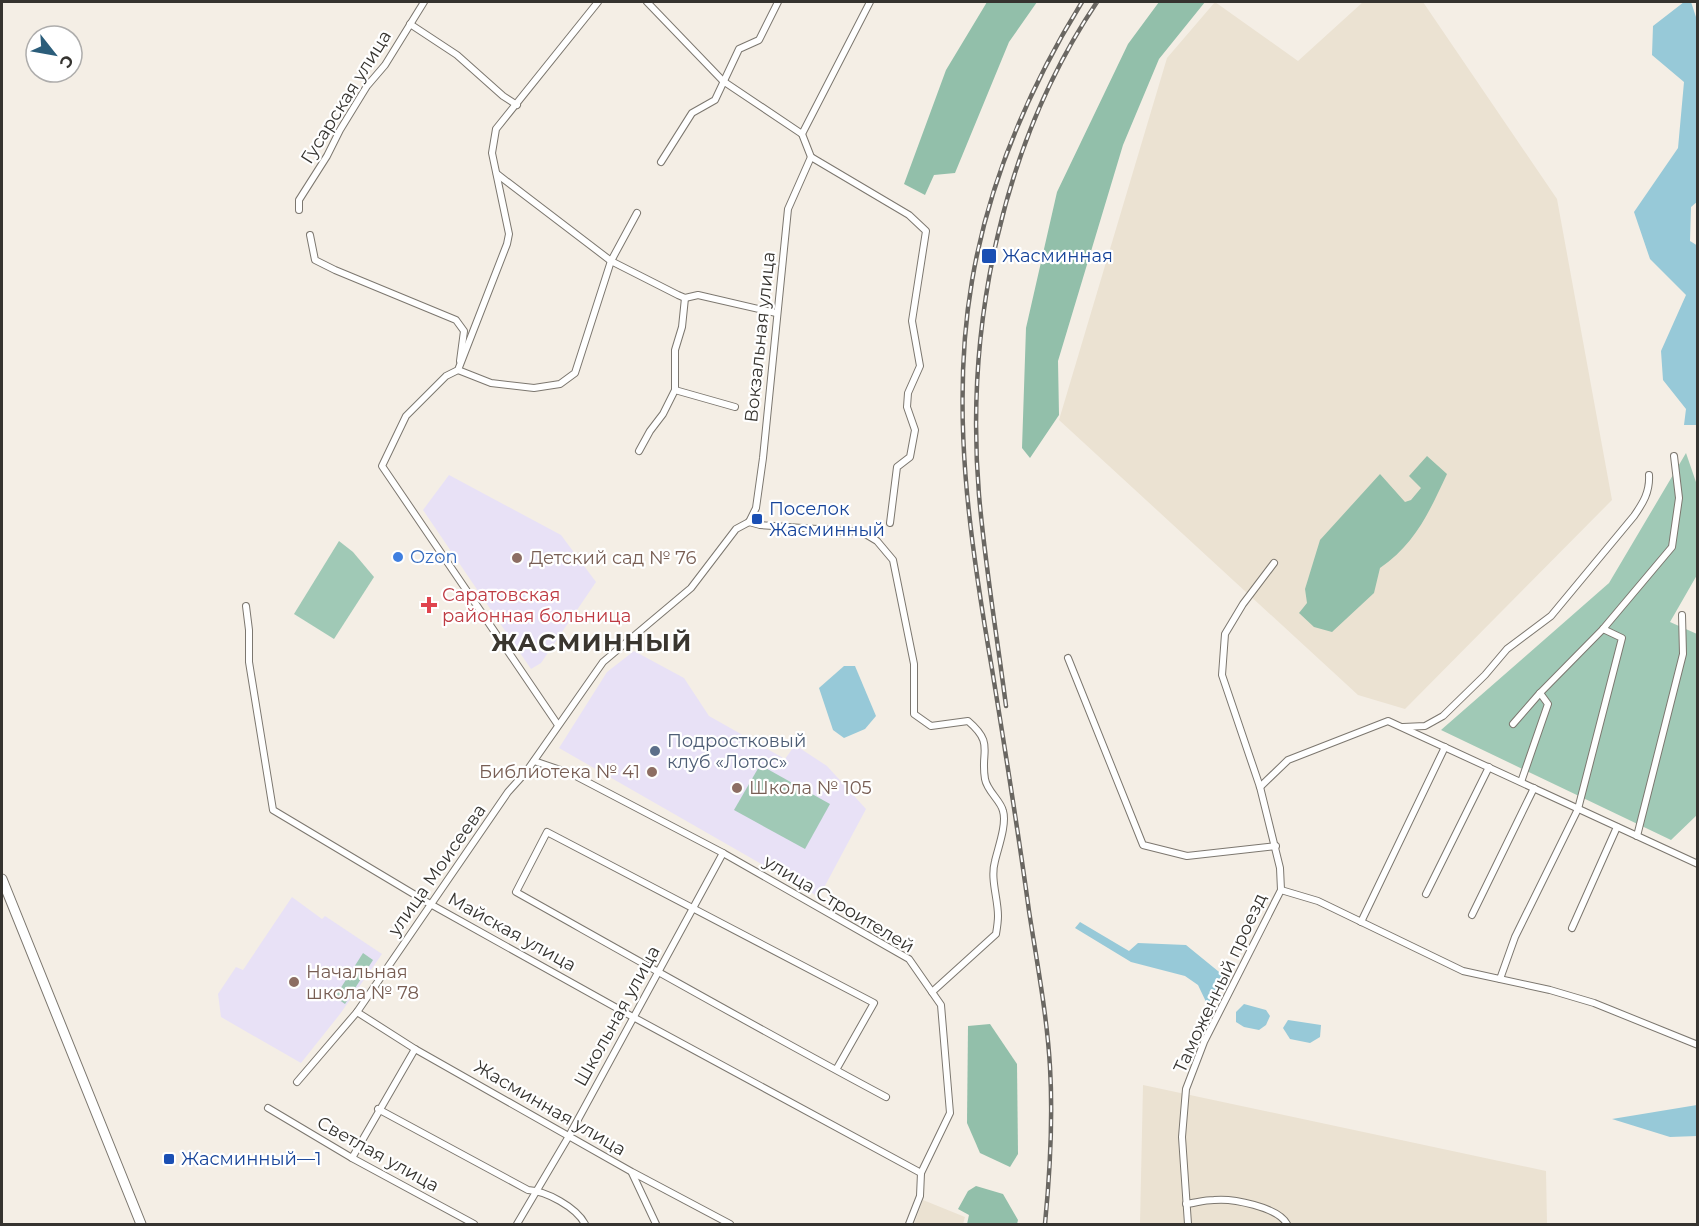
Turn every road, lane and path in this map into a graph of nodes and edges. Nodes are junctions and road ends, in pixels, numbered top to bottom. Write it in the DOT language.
graph roads {
  1 [pos="424,2"];
  2 [pos="598,2"];
  3 [pos="647,2"];
  4 [pos="778,2"];
  5 [pos="870,2"];
  6 [pos="410,24"];
  7 [pos="723,81"];
  8 [pos="517,105"];
  9 [pos="802,134"];
  10 [pos="811,157"];
  11 [pos="661,162"];
  12 [pos="497,174"];
  13 [pos="299,210"];
  14 [pos="637,213"];
  15 [pos="310,235"];
  16 [pos="611,261"];
  17 [pos="685,298"];
  18 [pos="776,313"];
  19 [pos="458,370"];
  20 [pos="675,390"];
  21 [pos="735,407"];
  22 [pos="639,451"];
  23 [pos="1674,456"];
  24 [pos="1649,475"];
  25 [pos="749,522"];
  26 [pos="890,523"];
  27 [pos="1274,563"];
  28 [pos="246,606"];
  29 [pos="1682,615"];
  30 [pos="1603,629"];
  31 [pos="1068,658"];
  32 [pos="1540,693"];
  33 [pos="1513,724"];
  34 [pos="558,725"];
  35 [pos="1401,727"];
  36 [pos="1445,747"];
  37 [pos="534,761"];
  38 [pos="1489,767"];
  39 [pos="1521,782"];
  40 [pos="1260,787"];
  41 [pos="1534,788"];
  42 [pos="1578,809"];
  43 [pos="1617,827"];
  44 [pos="1637,836"];
  45 [pos="1276,846"];
  46 [pos="723,853"];
  47 [pos="1698,864"];
  48 [pos="2,879"];
  49 [pos="1281,890"];
  50 [pos="1426,894"];
  51 [pos="432,905"];
  52 [pos="693,908"];
  53 [pos="1472,915"];
  54 [pos="1361,922"];
  55 [pos="1572,928"];
  56 [pos="658,972"];
  57 [pos="1500,979"];
  58 [pos="932,992"];
  59 [pos="357,1012"];
  60 [pos="633,1017"];
  61 [pos="1698,1045"];
  62 [pos="415,1048"];
  63 [pos="836,1070"];
  64 [pos="297,1082"];
  65 [pos="886,1097"];
  66 [pos="268,1108"];
  67 [pos="378,1109"];
  68 [pos="569,1136"];
  69 [pos="352,1158"];
  70 [pos="632,1172"];
  71 [pos="921,1173"];
  72 [pos="537,1190"];
  73 [pos="1186,1204"];
  74 [pos="141,1224"];
  75 [pos="474,1224"];
  76 [pos="518,1224"];
  77 [pos="585,1224"];
  78 [pos="656,1224"];
  79 [pos="730,1224"];
  80 [pos="909,1224"];
  81 [pos="1188,1224"];
  82 [pos="1287,1224"];
  1 -- 6 [label="street, Гусарская улица"];
  2 -- 8 [label="street"];
  3 -- 7 [label="street"];
  4 -- 7 [label="street"];
  5 -- 9 [label="street"];
  6 -- 8 [label="street"];
  6 -- 13 [label="street, Гусарская улица"];
  7 -- 9 [label="street"];
  7 -- 11 [label="street"];
  8 -- 12 [label="street"];
  9 -- 10 [label="street"];
  10 -- 18 [label="street, Вокзальная улица"];
  10 -- 26 [label="street"];
  12 -- 16 [label="street"];
  12 -- 19 [label="street"];
  14 -- 16 [label="street"];
  15 -- 19 [label="street"];
  16 -- 17 [label="street"];
  16 -- 19 [label="street"];
  17 -- 18 [label="street"];
  17 -- 20 [label="street"];
  18 -- 25 [label="street, Вокзальная улица"];
  19 -- 34 [label="street"];
  20 -- 21 [label="street"];
  20 -- 22 [label="street"];
  23 -- 30 [label="street"];
  24 -- 35 [label="street"];
  25 -- 34 [label="street, улица Моисеева"];
  25 -- 58 [label="street"];
  27 -- 40 [label="street, Таможенный проезд"];
  28 -- 51 [label="street, Майская улица"];
  29 -- 44 [label="street"];
  30 -- 32 [label="street"];
  30 -- 42 [label="street"];
  31 -- 45 [label="street"];
  32 -- 33 [label="street"];
  32 -- 39 [label="street"];
  34 -- 37 [label="street, улица Моисеева"];
  35 -- 36 [label="street"];
  35 -- 40 [label="street"];
  36 -- 38 [label="street"];
  36 -- 54 [label="street"];
  37 -- 46 [label="street, улица Строителей"];
  37 -- 51 [label="street, улица Моисеева"];
  38 -- 39 [label="street"];
  38 -- 50 [label="street"];
  39 -- 41 [label="street"];
  40 -- 45 [label="street, Таможенный проезд"];
  41 -- 42 [label="street"];
  41 -- 53 [label="street"];
  42 -- 43 [label="street"];
  42 -- 57 [label="street"];
  43 -- 44 [label="street"];
  43 -- 55 [label="street"];
  44 -- 47 [label="street"];
  45 -- 49 [label="street, Таможенный проезд"];
  46 -- 52 [label="street, Школьная улица"];
  46 -- 58 [label="street, улица Строителей"];
  48 -- 74 [label="main road"];
  49 -- 54 [label="street"];
  49 -- 73 [label="street, Таможенный проезд"];
  51 -- 59 [label="street, улица Моисеева"];
  51 -- 60 [label="street, Майская улица"];
  52 -- 56 [label="street, Школьная улица"];
  52 -- 56 [label="street"];
  52 -- 63 [label="street"];
  54 -- 57 [label="street"];
  56 -- 60 [label="street, Школьная улица"];
  56 -- 63 [label="street"];
  57 -- 61 [label="street"];
  58 -- 71 [label="street, улица Строителей"];
  59 -- 62 [label="street, Жасминная улица"];
  59 -- 64 [label="street, улица Моисеева"];
  60 -- 68 [label="street, Школьная улица"];
  60 -- 71 [label="street, Майская улица"];
  62 -- 67 [label="street"];
  62 -- 68 [label="street, Жасминная улица"];
  63 -- 65 [label="street"];
  66 -- 69 [label="street, Светлая улица"];
  67 -- 69 [label="street"];
  67 -- 72 [label="street"];
  68 -- 70 [label="street, Жасминная улица"];
  68 -- 72 [label="street, Школьная улица"];
  69 -- 75 [label="street, Светлая улица"];
  70 -- 78 [label="street"];
  70 -- 79 [label="street, Жасминная улица"];
  71 -- 80 [label="street, улица Строителей"];
  72 -- 76 [label="street, Школьная улица"];
  72 -- 77 [label="street"];
  73 -- 81 [label="street, Таможенный проезд"];
  73 -- 82 [label="street"];
}
